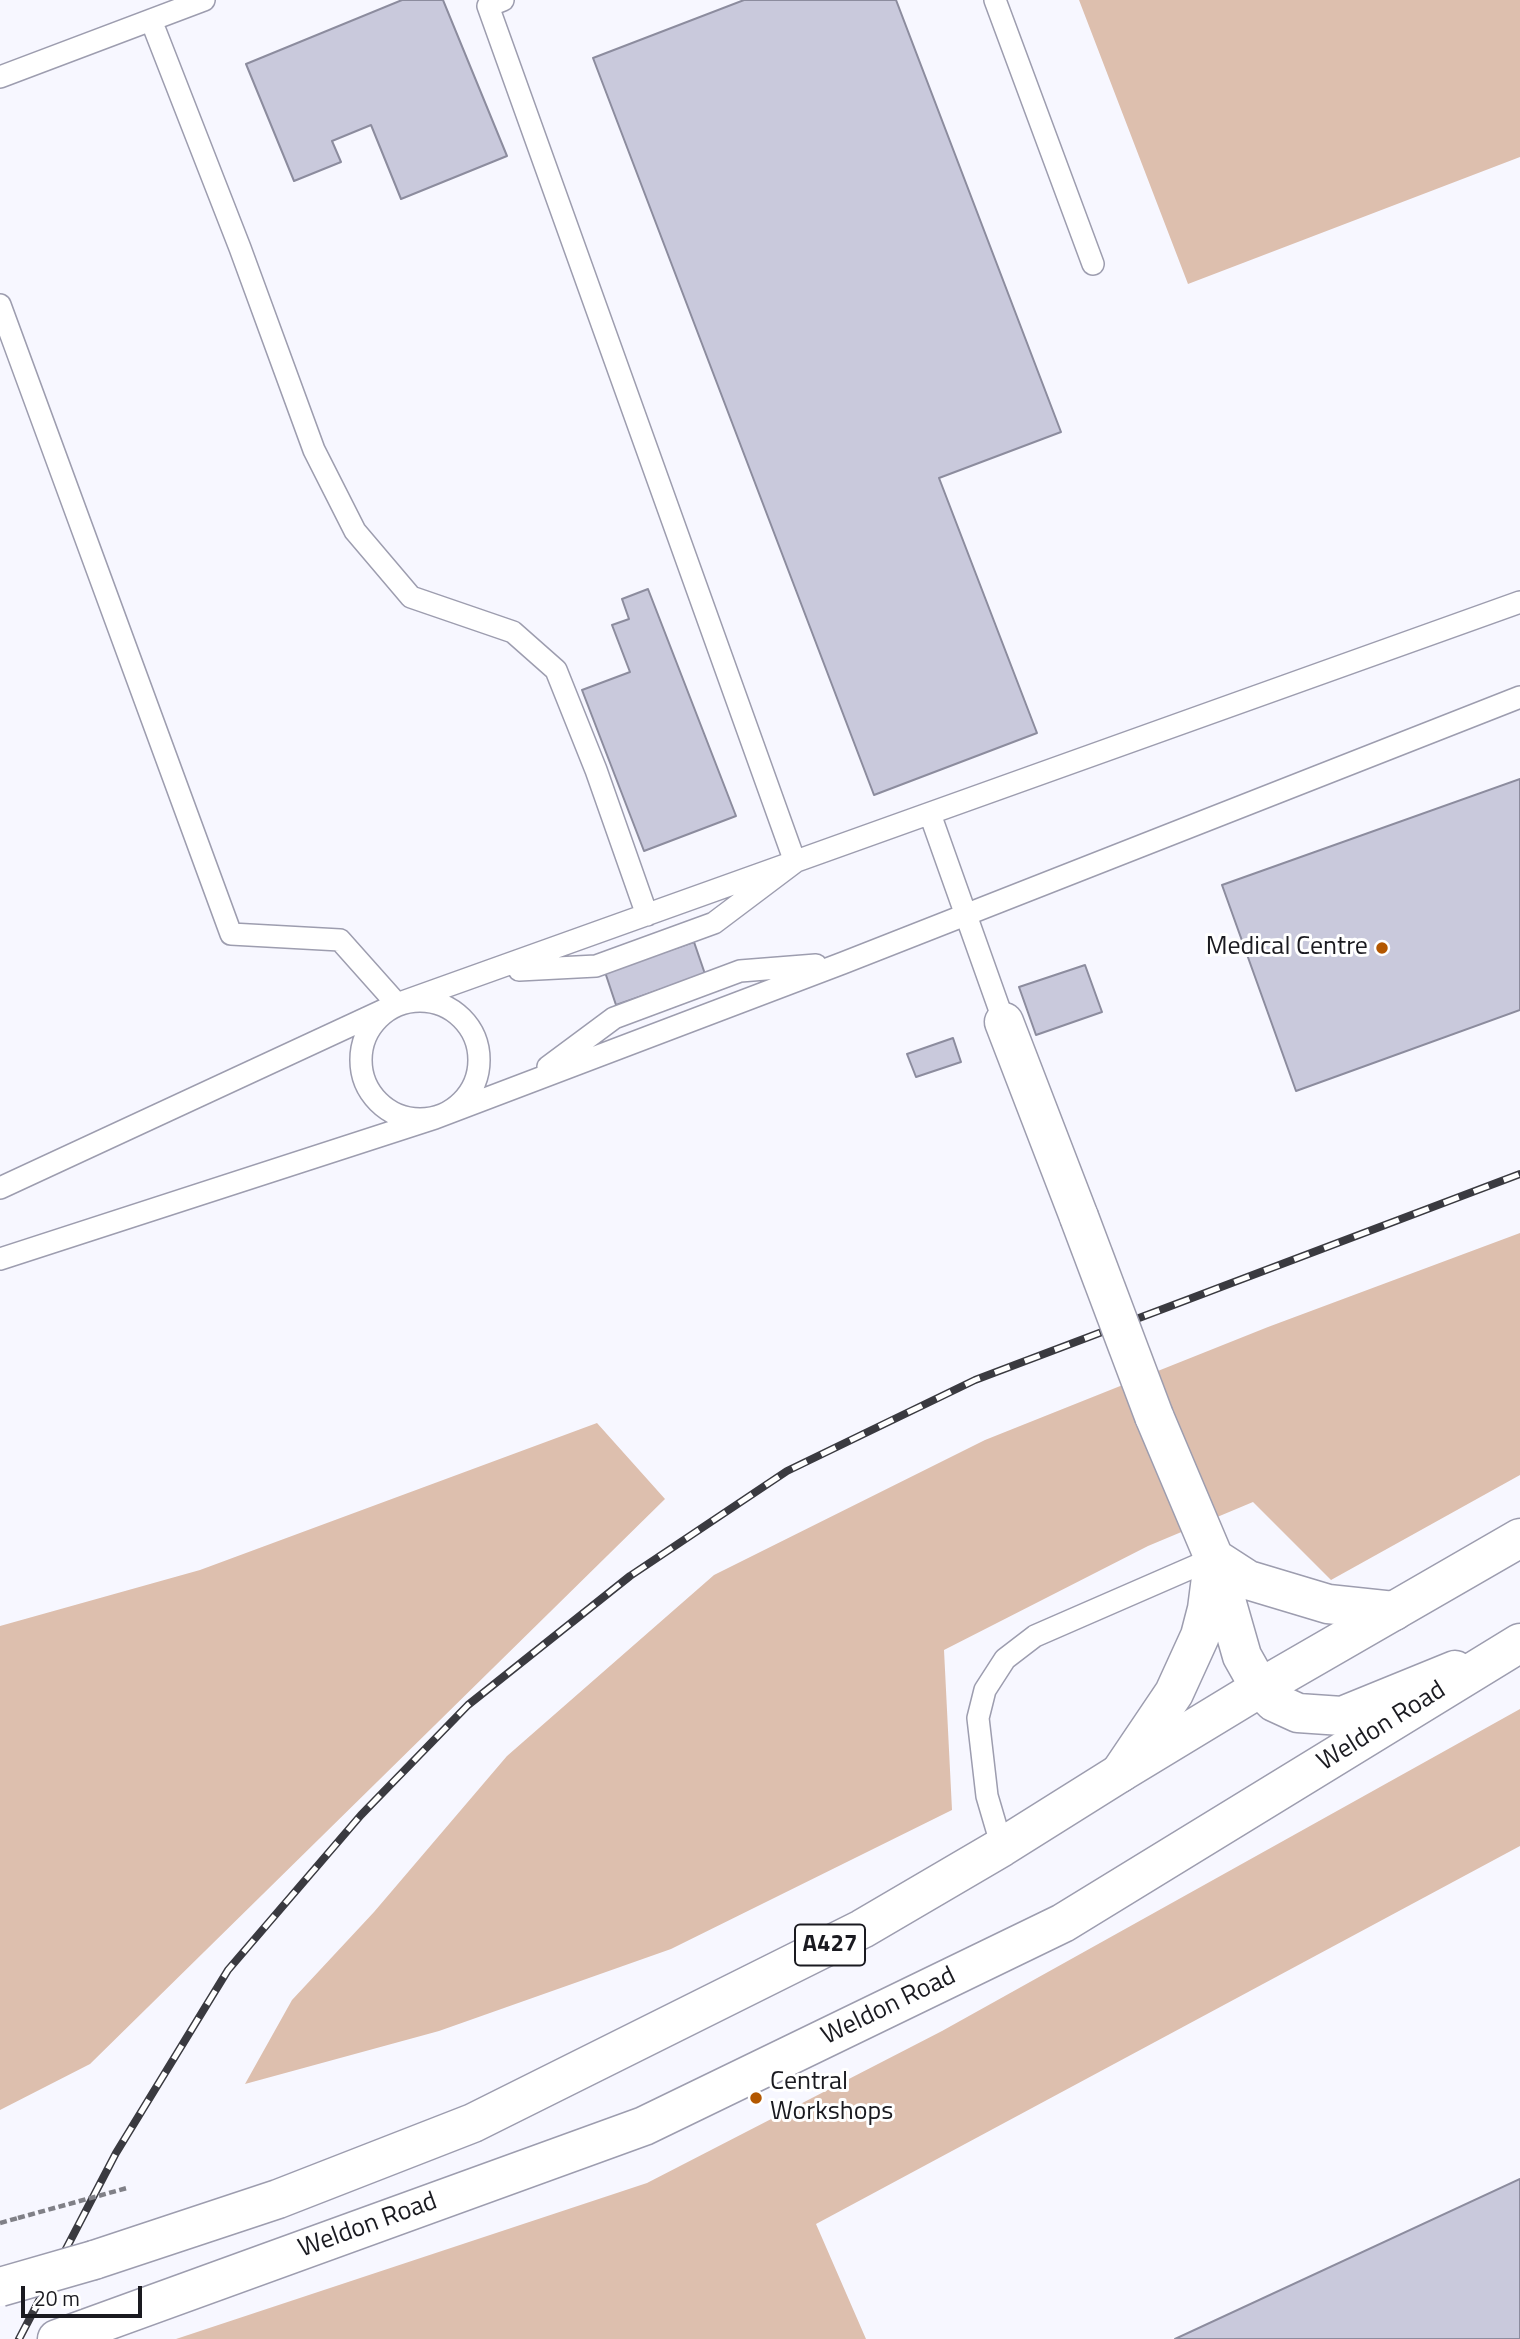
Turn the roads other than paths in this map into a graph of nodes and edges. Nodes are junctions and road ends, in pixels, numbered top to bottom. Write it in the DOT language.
graph roads {
  1 [pos="204,0"];
  2 [pos="503,0"];
  3 [pos="995,0"];
  4 [pos="151,20"];
  5 [pos="0,77"];
  6 [pos="1093,264"];
  7 [pos="0,305"];
  8 [pos="1520,602"];
  9 [pos="1520,697"];
  10 [pos="930,814"];
  11 [pos="795,862"];
  12 [pos="648,915"];
  13 [pos="965,915"];
  14 [pos="843,963"];
  15 [pos="496,971"];
  16 [pos="397,1004"];
  17 [pos="1004,1022"];
  18 [pos="527,1083"];
  19 [pos="435,1118"];
  20 [pos="0,1188"];
  21 [pos="0,1259"];
  22 [pos="1520,1538"];
  23 [pos="1214,1558"];
  24 [pos="1394,1611"];
  25 [pos="1514,1646"];
  26 [pos="1260,1688"];
  27 [pos="1120,1773"];
  28 [pos="1002,1847"];
  29 [pos="0,2287"];
  30 [pos="57,2339"];
  1 -- 4 [label="lane"];
  2 -- 11 [label="lane"];
  3 -- 6 [label="lane"];
  4 -- 5 [label="lane"];
  4 -- 12 [label="lane"];
  7 -- 16 [label="lane"];
  8 -- 10 [label="lane"];
  9 -- 13 [label="lane"];
  10 -- 11 [label="lane"];
  10 -- 13 [label="lane"];
  11 -- 12 [label="lane"];
  11 -- 15 [label="lane"];
  12 -- 15 [label="lane"];
  13 -- 14 [label="lane"];
  13 -- 17 [label="lane"];
  14 -- 18 [label="lane"];
  14 -- 18 [label="lane"];
  15 -- 16 [label="lane"];
  16 -- 19 [label="lane"];
  16 -- 19 [label="lane"];
  16 -- 20 [label="lane"];
  17 -- 23 [label="main road, bridge"];
  18 -- 19 [label="lane"];
  19 -- 21 [label="lane"];
  22 -- 24 [label="main road, A427"];
  23 -- 24 [label="main road"];
  23 -- 26 [label="main road"];
  23 -- 27 [label="main road"];
  23 -- 28 [label="lane"];
  24 -- 26 [label="main road, A427"];
  25 -- 26 [label="main road"];
  25 -- 30 [label="main road, Weldon Road"];
  26 -- 27 [label="main road, A427"];
  27 -- 28 [label="main road, A427"];
  28 -- 29 [label="main road, A427, bridge"];
}
